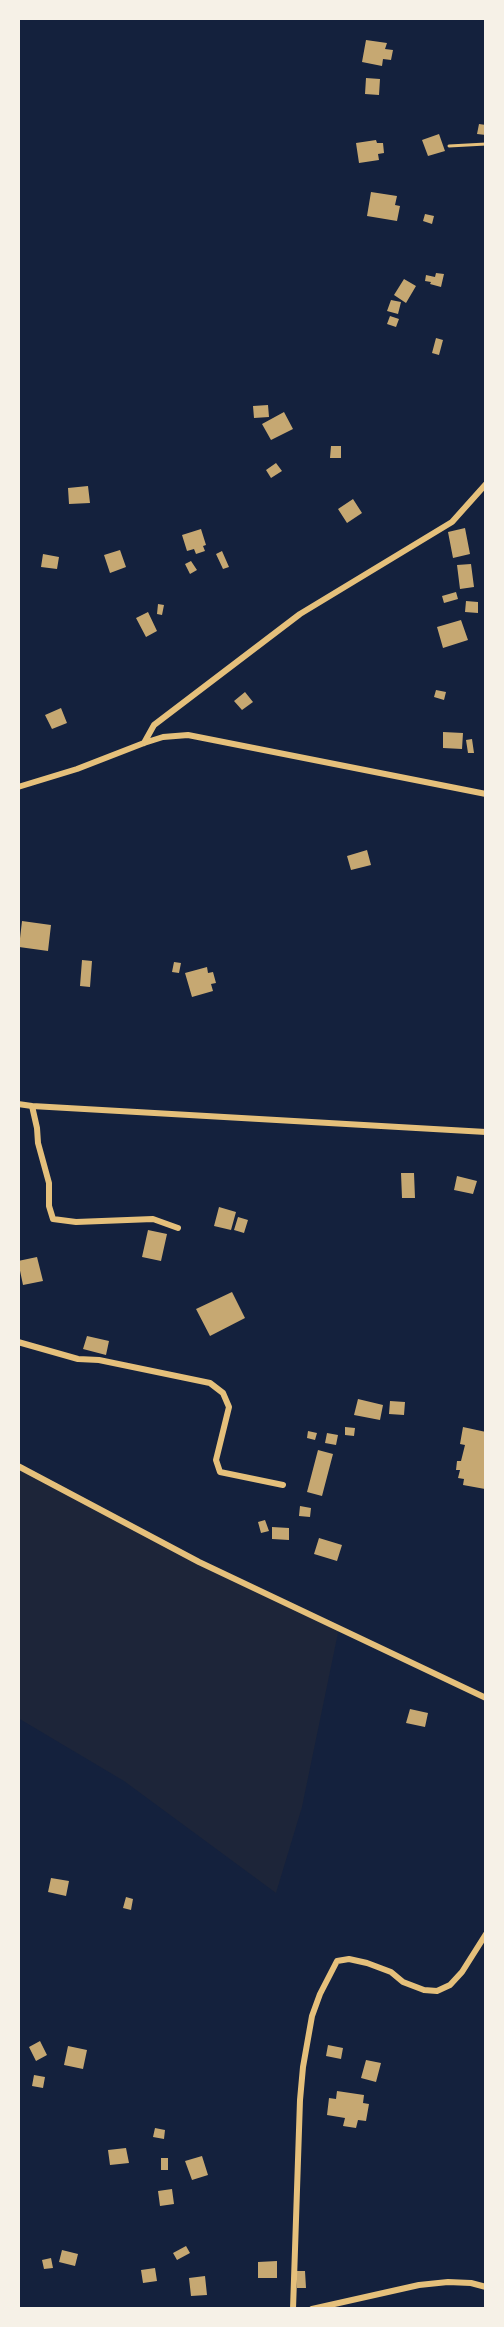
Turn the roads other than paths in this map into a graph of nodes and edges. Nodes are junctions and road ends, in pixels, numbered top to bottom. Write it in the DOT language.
graph roads {
  1 [pos="486,484"];
  2 [pos="144,742"];
  3 [pos="18,787"];
  4 [pos="486,794"];
  5 [pos="18,1104"];
  6 [pos="32,1106"];
  7 [pos="486,1132"];
  8 [pos="178,1228"];
  9 [pos="18,1342"];
  10 [pos="18,1466"];
  11 [pos="283,1485"];
  12 [pos="486,1698"];
  13 [pos="486,1934"];
  14 [pos="486,2287"];
  15 [pos="292,2309"];
  16 [pos="312,2309"];
  1 -- 2 [label="street"];
  2 -- 3 [label="street"];
  2 -- 4 [label="street"];
  5 -- 6 [label="street"];
  6 -- 7 [label="street"];
  6 -- 8 [label="street"];
  9 -- 11 [label="street"];
  10 -- 12 [label="street"];
  13 -- 15 [label="street"];
  14 -- 16 [label="street"];
}
